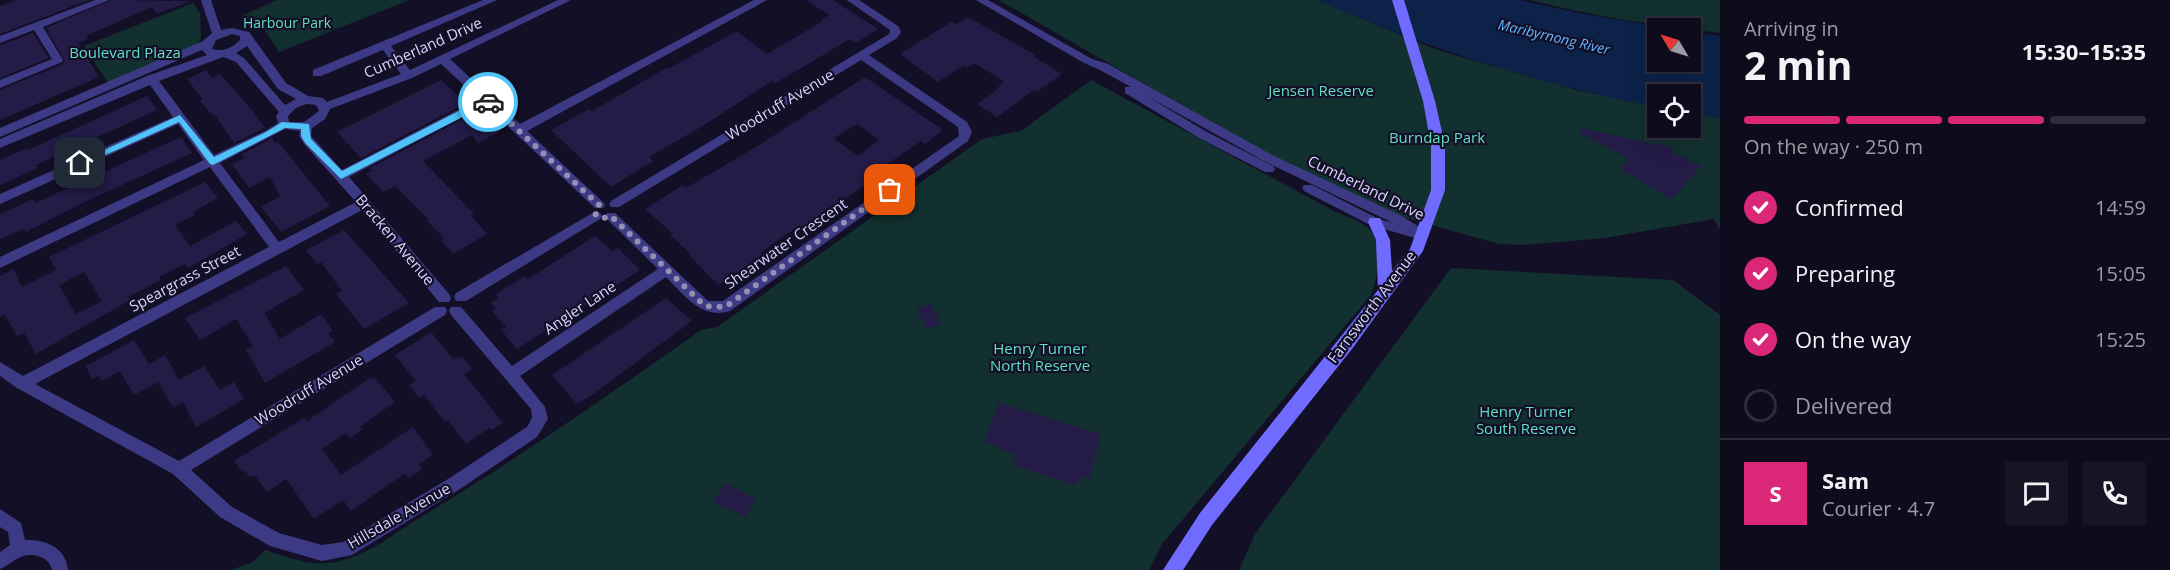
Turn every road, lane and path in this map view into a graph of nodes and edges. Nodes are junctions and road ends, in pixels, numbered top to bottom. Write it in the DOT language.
graph roads {
  1 [pos="105,0"];
  2 [pos="206,0"];
  3 [pos="492,0"];
  4 [pos="566,0"];
  5 [pos="762,0"];
  6 [pos="852,0"];
  7 [pos="981,0"];
  8 [pos="1398,0"];
  9 [pos="37,26"];
  10 [pos="218,34"];
  11 [pos="246,37"];
  12 [pos="0,40"];
  13 [pos="206,44"];
  14 [pos="385,45"];
  15 [pos="223,54"];
  16 [pos="861,55"];
  17 [pos="443,59"];
  18 [pos="1088,61"];
  19 [pos="317,73"];
  20 [pos="408,75"];
  21 [pos="151,80"];
  22 [pos="0,84"];
  23 [pos="306,100"];
  24 [pos="486,100"];
  25 [pos="325,107"];
  26 [pos="285,111"];
  27 [pos="180,118"];
  28 [pos="285,124"];
  29 [pos="306,126"];
  30 [pos="519,130"];
  31 [pos="0,133"];
  32 [pos="0,144"];
  33 [pos="213,162"];
  34 [pos="341,176"];
  35 [pos="0,199"];
  36 [pos="364,203"];
  37 [pos="613,210"];
  38 [pos="598,211"];
  39 [pos="1375,222"];
  40 [pos="1422,235"];
  41 [pos="277,249"];
  42 [pos="0,263"];
  43 [pos="667,270"];
  44 [pos="1386,292"];
  45 [pos="442,304"];
  46 [pos="458,304"];
  47 [pos="0,368"];
  48 [pos="511,374"];
  49 [pos="22,384"];
  50 [pos="179,469"];
  51 [pos="0,517"];
  52 [pos="19,549"];
  53 [pos="0,561"];
  54 [pos="60,570"];
  55 [pos="1172,570"];
  1 -- 9 [label="street"];
  2 -- 10 [label="street"];
  3 -- 14 [label="street"];
  4 -- 17 [label="street, Cumberland Drive"];
  5 -- 30 [label="street"];
  6 -- 16 [label="street, Woodruff Avenue"];
  7 -- 18 [label="street, Cumberland Drive"];
  8 -- 40 [label="main road, Farnsworth Avenue"];
  9 -- 12 [label="street"];
  9 -- 22 [label="street"];
  10 -- 11 [label="street"];
  10 -- 13 [label="street"];
  11 -- 15 [label="street"];
  11 -- 23 [label="street"];
  13 -- 15 [label="street"];
  13 -- 31 [label="street"];
  14 -- 19 [label="street"];
  14 -- 20 [label="street"];
  15 -- 21 [label="street"];
  15 -- 26 [label="street"];
  16 -- 37 [label="street, Woodruff Avenue"];
  16 -- 43 [label="street, Shearwater Crescent"];
  17 -- 20 [label="street, Cumberland Drive"];
  17 -- 24 [label="street"];
  18 -- 39 [label="street, Cumberland Drive"];
  18 -- 40 [label="street, Cumberland Drive"];
  20 -- 25 [label="street, Cumberland Drive"];
  21 -- 27 [label="street"];
  21 -- 32 [label="street"];
  23 -- 25 [label="street"];
  23 -- 26 [label="street"];
  24 -- 30 [label="street"];
  24 -- 34 [label="street"];
  25 -- 29 [label="street"];
  26 -- 28 [label="street"];
  27 -- 33 [label="street"];
  27 -- 35 [label="street"];
  28 -- 29 [label="street"];
  28 -- 33 [label="street"];
  29 -- 34 [label="street, Bracken Avenue"];
  30 -- 38 [label="street"];
  33 -- 41 [label="street"];
  33 -- 42 [label="street"];
  34 -- 36 [label="street, Bracken Avenue"];
  36 -- 41 [label="street, Speargrass Street"];
  36 -- 45 [label="street, Bracken Avenue"];
  37 -- 38 [label="street"];
  37 -- 43 [label="street, Shearwater Crescent"];
  38 -- 46 [label="street"];
  39 -- 40 [label="street, Cumberland Drive"];
  39 -- 44 [label="main road"];
  40 -- 44 [label="main road, Farnsworth Avenue"];
  41 -- 49 [label="street, Speargrass Street"];
  43 -- 48 [label="street, Angler Lane"];
  44 -- 55 [label="main road, Farnsworth Avenue"];
  45 -- 46 [label="street"];
  45 -- 50 [label="street, Woodruff Avenue"];
  46 -- 48 [label="street"];
  47 -- 49 [label="street, Hillsdale Avenue"];
  48 -- 50 [label="street, Hillsdale Avenue"];
  49 -- 50 [label="street, Hillsdale Avenue"];
  51 -- 52 [label="street"];
  52 -- 53 [label="street"];
  52 -- 54 [label="street"];
}
